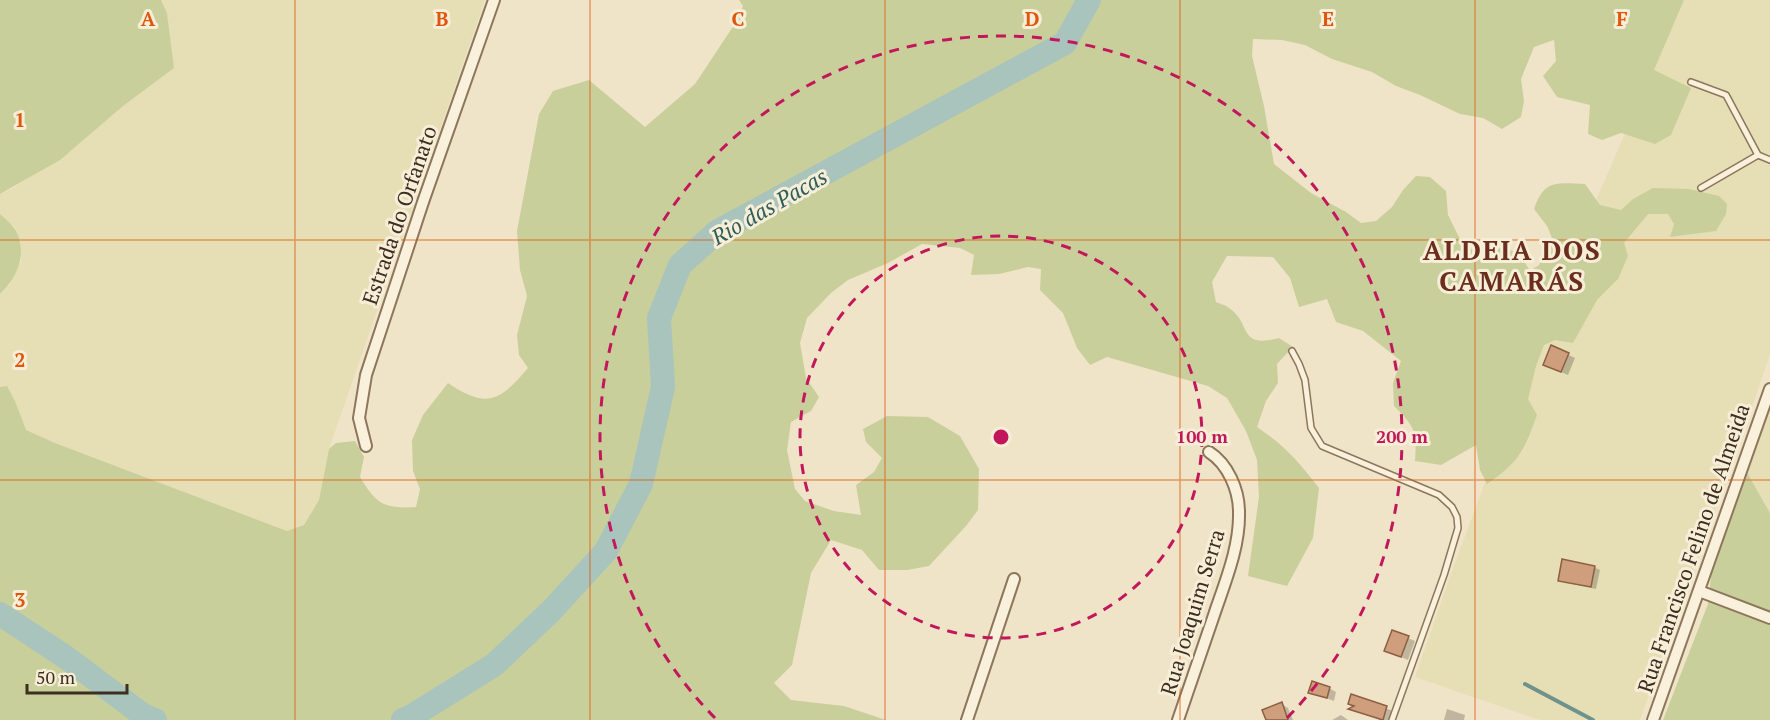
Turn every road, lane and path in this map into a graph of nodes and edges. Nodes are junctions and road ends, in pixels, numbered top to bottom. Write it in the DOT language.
graph roads {
  1 [pos="494,0"];
  2 [pos="1691,82"];
  3 [pos="1758,155"];
  4 [pos="1770,160"];
  5 [pos="1701,188"];
  6 [pos="1292,351"];
  7 [pos="1770,389"];
  8 [pos="366,446"];
  9 [pos="1209,452"];
  10 [pos="1014,579"];
  11 [pos="1699,591"];
  12 [pos="1770,618"];
  13 [pos="967,720"];
  14 [pos="1178,720"];
  15 [pos="1392,720"];
  16 [pos="1653,720"];
  1 -- 8 [label="street, Estrada do Orfanato"];
  2 -- 3 [label="lane"];
  3 -- 4 [label="lane"];
  3 -- 5 [label="lane"];
  6 -- 15 [label="lane"];
  7 -- 11 [label="street, Rua Francisco Felino de Almeida"];
  9 -- 14 [label="street, Rua Joaquim Serra"];
  10 -- 13 [label="street"];
  11 -- 12 [label="street"];
  11 -- 16 [label="street, Rua Francisco Felino de Almeida"];
}
